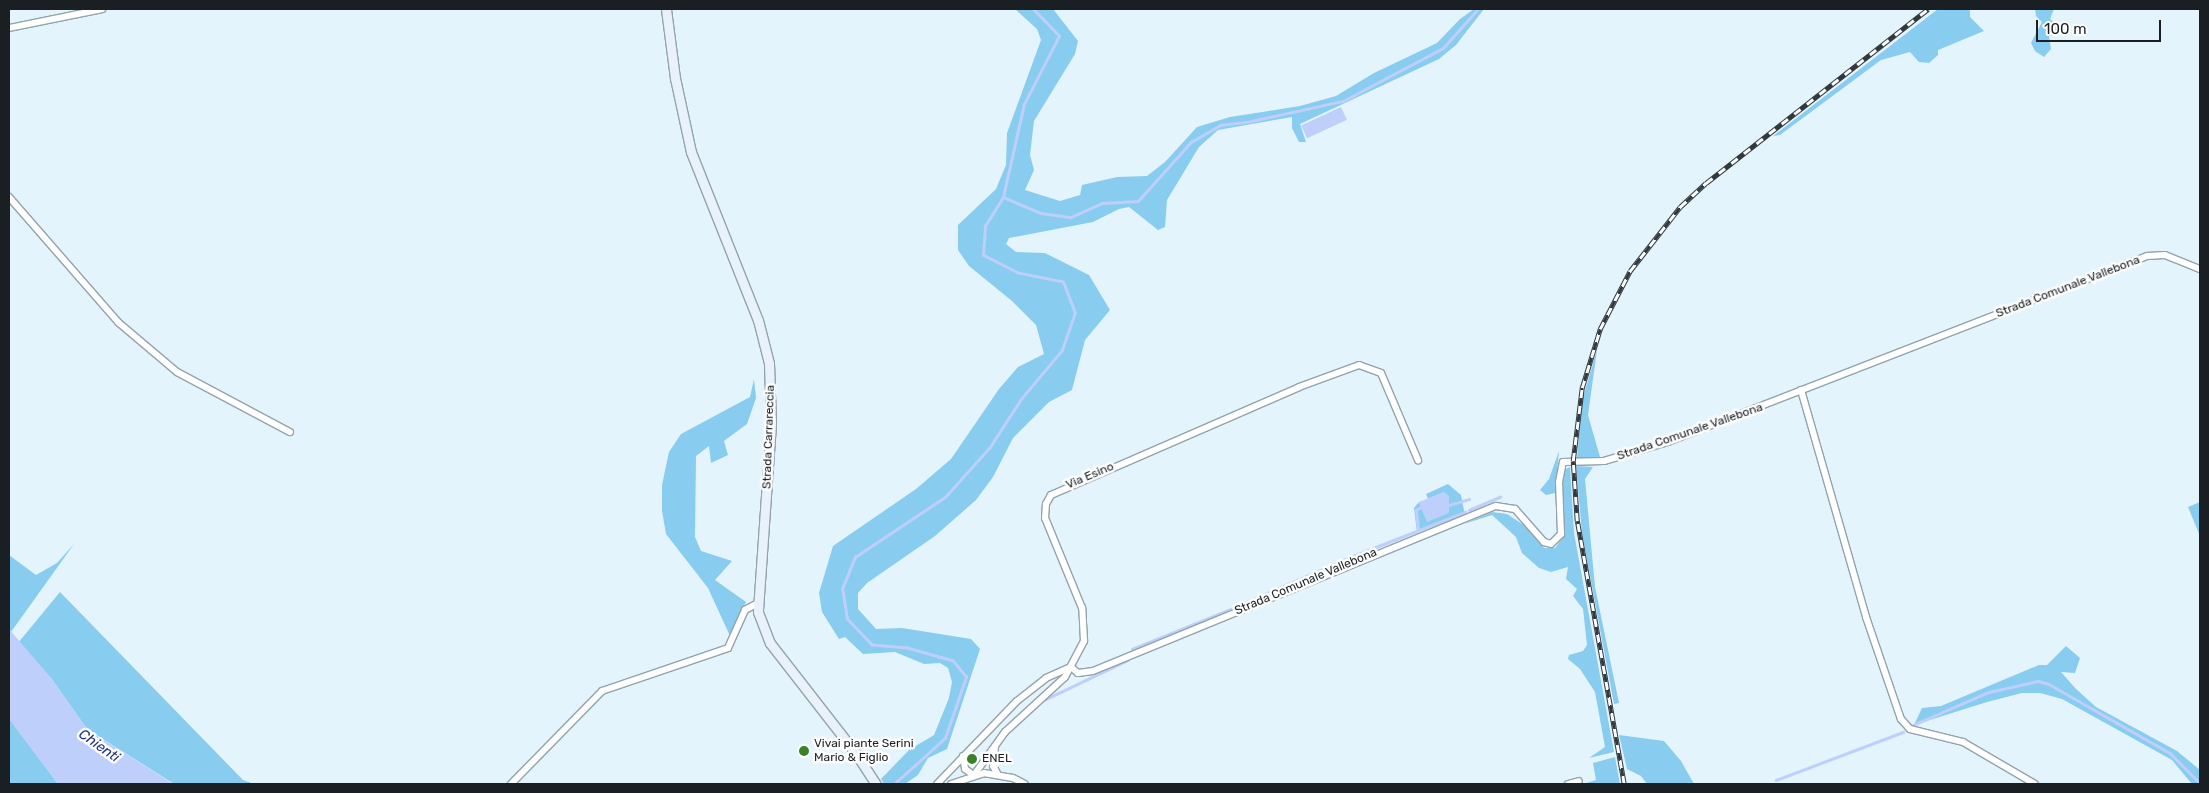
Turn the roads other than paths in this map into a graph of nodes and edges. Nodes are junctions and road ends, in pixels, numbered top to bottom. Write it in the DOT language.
graph roads {
  1 [pos="102,9"];
  2 [pos="666,9"];
  3 [pos="9,28"];
  4 [pos="9,197"];
  5 [pos="2200,269"];
  6 [pos="1801,390"];
  7 [pos="290,432"];
  8 [pos="1418,460"];
  9 [pos="758,603"];
  10 [pos="1071,668"];
  11 [pos="996,744"];
  12 [pos="963,756"];
  13 [pos="997,774"];
  14 [pos="974,775"];
  15 [pos="1580,781"];
  16 [pos="511,784"];
  17 [pos="876,784"];
  18 [pos="937,784"];
  19 [pos="951,784"];
  20 [pos="1026,784"];
  21 [pos="1568,784"];
  22 [pos="2035,784"];
  1 -- 3 [label="street"];
  2 -- 9 [label="main road, Strada Carrareccia"];
  4 -- 7 [label="street"];
  5 -- 6 [label="street, Strada Comunale Vallebona"];
  6 -- 10 [label="street, Strada Comunale Vallebona"];
  6 -- 22 [label="street"];
  8 -- 10 [label="street, Via Esino"];
  9 -- 16 [label="street"];
  9 -- 17 [label="main road, Strada Carrareccia"];
  10 -- 11 [label="street, Via Esino"];
  10 -- 12 [label="street"];
  11 -- 13 [label="street"];
  11 -- 14 [label="street, Via Esino"];
  12 -- 14 [label="street"];
  12 -- 18 [label="street"];
  13 -- 14 [label="street"];
  13 -- 20 [label="street"];
  14 -- 19 [label="street"];
  15 -- 21 [label="street"];
}
